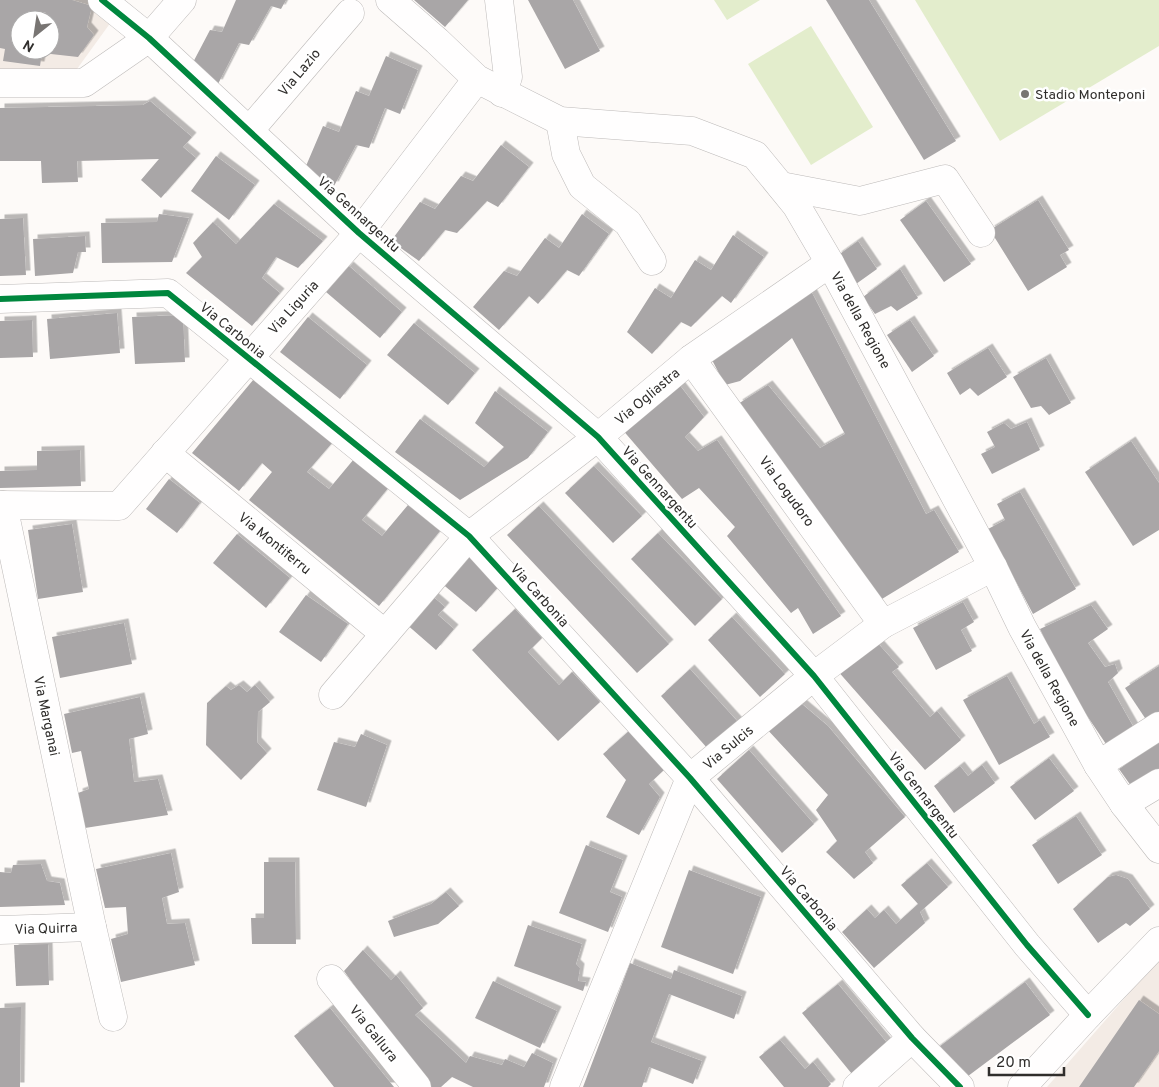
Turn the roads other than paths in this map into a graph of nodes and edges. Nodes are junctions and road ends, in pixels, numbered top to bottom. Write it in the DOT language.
graph roads {
  1 [pos="102,0"];
  2 [pos="182,0"];
  3 [pos="390,0"];
  4 [pos="499,0"];
  5 [pos="350,13"];
  6 [pos="149,38"];
  7 [pos="477,79"];
  8 [pos="0,83"];
  9 [pos="502,93"];
  10 [pos="560,121"];
  11 [pos="249,131"];
  12 [pos="781,186"];
  13 [pos="359,233"];
  14 [pos="981,233"];
  15 [pos="652,261"];
  16 [pos="830,263"];
  17 [pos="0,299"];
  18 [pos="248,358"];
  19 [pos="691,359"];
  20 [pos="598,437"];
  21 [pos="165,453"];
  22 [pos="1,505"];
  23 [pos="469,536"];
  24 [pos="993,567"];
  25 [pos="883,624"];
  26 [pos="385,634"];
  27 [pos="814,676"];
  28 [pos="333,695"];
  29 [pos="1159,726"];
  30 [pos="1098,765"];
  31 [pos="690,778"];
  32 [pos="1159,783"];
  33 [pos="1124,804"];
  34 [pos="1159,849"];
  35 [pos="92,926"];
  36 [pos="0,930"];
  37 [pos="1159,941"];
  38 [pos="331,979"];
  39 [pos="1088,1015"];
  40 [pos="113,1017"];
  41 [pos="912,1038"];
  42 [pos="417,1087"];
  43 [pos="564,1087"];
  44 [pos="857,1087"];
  45 [pos="960,1087"];
  46 [pos="1022,1087"];
  1 -- 6 [label="street, Via Gennargentu"];
  2 -- 6 [label="street"];
  3 -- 7 [label="street, Via della Regione"];
  4 -- 9 [label="street"];
  5 -- 11 [label="street, Via Lazio"];
  6 -- 8 [label="street"];
  6 -- 11 [label="street, Via Gennargentu"];
  7 -- 9 [label="street, Via della Regione"];
  7 -- 13 [label="street, Via Liguria"];
  9 -- 10 [label="street, Via della Regione"];
  10 -- 12 [label="street, Via della Regione"];
  10 -- 15 [label="street"];
  11 -- 13 [label="street, Via Gennargentu"];
  12 -- 14 [label="street"];
  12 -- 16 [label="street, Via della Regione"];
  13 -- 18 [label="street, Via Liguria"];
  13 -- 20 [label="street, Via Gennargentu"];
  16 -- 19 [label="street, Via Ogliastra"];
  16 -- 24 [label="street, Via della Regione"];
  17 -- 18 [label="street, Via Carbonia"];
  18 -- 21 [label="street, Via Liguria"];
  18 -- 23 [label="street, Via Carbonia"];
  19 -- 20 [label="street, Via Ogliastra"];
  19 -- 25 [label="street, Via Logudoro"];
  20 -- 23 [label="street, Via Ogliastra"];
  20 -- 27 [label="street, Via Gennargentu"];
  21 -- 22 [label="street, Via Liguria"];
  21 -- 26 [label="street, Via Montiferru"];
  22 -- 35 [label="street, Via Marganai"];
  23 -- 26 [label="street"];
  23 -- 31 [label="street, Via Carbonia"];
  24 -- 25 [label="street, Via Sulcis"];
  24 -- 30 [label="street, Via della Regione"];
  25 -- 27 [label="street, Via Sulcis"];
  26 -- 28 [label="street"];
  27 -- 31 [label="street, Via Sulcis"];
  27 -- 39 [label="street, Via Gennargentu"];
  29 -- 30 [label="street"];
  30 -- 33 [label="street, Via della Regione"];
  31 -- 41 [label="street, Via Carbonia"];
  31 -- 43 [label="street, Via Sulcis"];
  32 -- 33 [label="street"];
  33 -- 34 [label="street, Via della Regione"];
  35 -- 36 [label="street, Via Quirra"];
  35 -- 40 [label="street, Via Marganai"];
  37 -- 39 [label="street"];
  38 -- 42 [label="street, Via Gallura"];
  39 -- 46 [label="street"];
  41 -- 44 [label="street"];
  41 -- 45 [label="street, Via Carbonia"];
}
